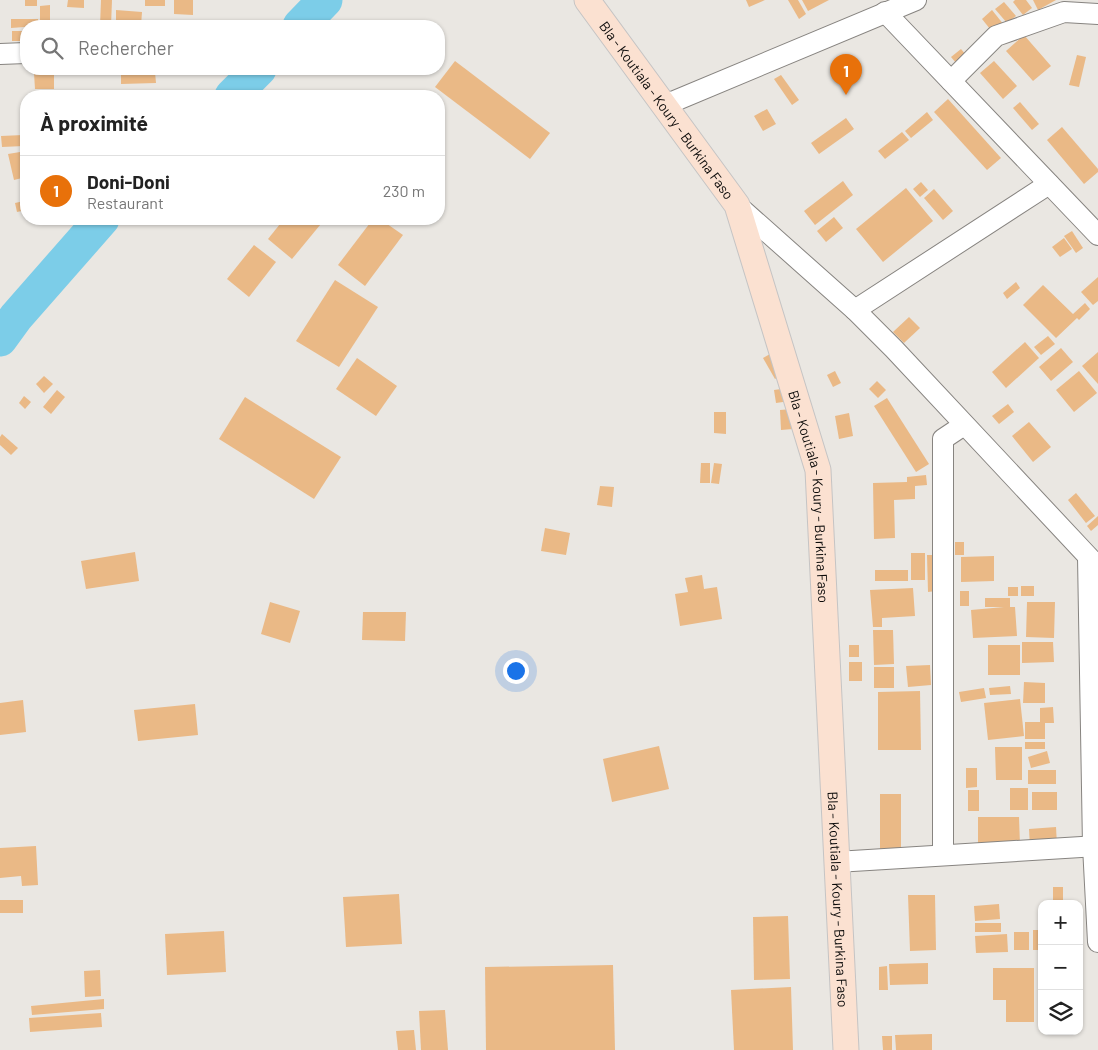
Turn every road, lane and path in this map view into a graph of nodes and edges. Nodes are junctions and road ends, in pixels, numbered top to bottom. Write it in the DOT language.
graph roads {
  1 [pos="587,0"];
  2 [pos="916,0"];
  3 [pos="1096,0"];
  4 [pos="1098,5"];
  5 [pos="885,12"];
  6 [pos="1098,14"];
  7 [pos="20,53"];
  8 [pos="0,54"];
  9 [pos="951,81"];
  10 [pos="665,105"];
  11 [pos="1050,184"];
  12 [pos="737,205"];
  13 [pos="1098,235"];
  14 [pos="855,310"];
  15 [pos="964,425"];
  16 [pos="1093,562"];
  17 [pos="1096,846"];
  18 [pos="942,855"];
  19 [pos="836,862"];
  20 [pos="1098,942"];
  21 [pos="846,1050"];
  1 -- 10 [label="main road, Bla - Koutiala - Koury - Burkina Faso"];
  2 -- 5 [label="street"];
  3 -- 4 [label="street"];
  5 -- 9 [label="street"];
  5 -- 10 [label="street"];
  6 -- 9 [label="street"];
  7 -- 8 [label="street"];
  9 -- 11 [label="street"];
  10 -- 12 [label="main road, Bla - Koutiala - Koury - Burkina Faso"];
  11 -- 13 [label="street"];
  11 -- 14 [label="street"];
  12 -- 14 [label="street"];
  12 -- 19 [label="main road, Bla - Koutiala - Koury - Burkina Faso"];
  14 -- 15 [label="street"];
  15 -- 16 [label="street"];
  15 -- 18 [label="street"];
  16 -- 17 [label="street"];
  17 -- 18 [label="street"];
  17 -- 20 [label="street"];
  18 -- 19 [label="street"];
  19 -- 21 [label="main road, Bla - Koutiala - Koury - Burkina Faso"];
}
